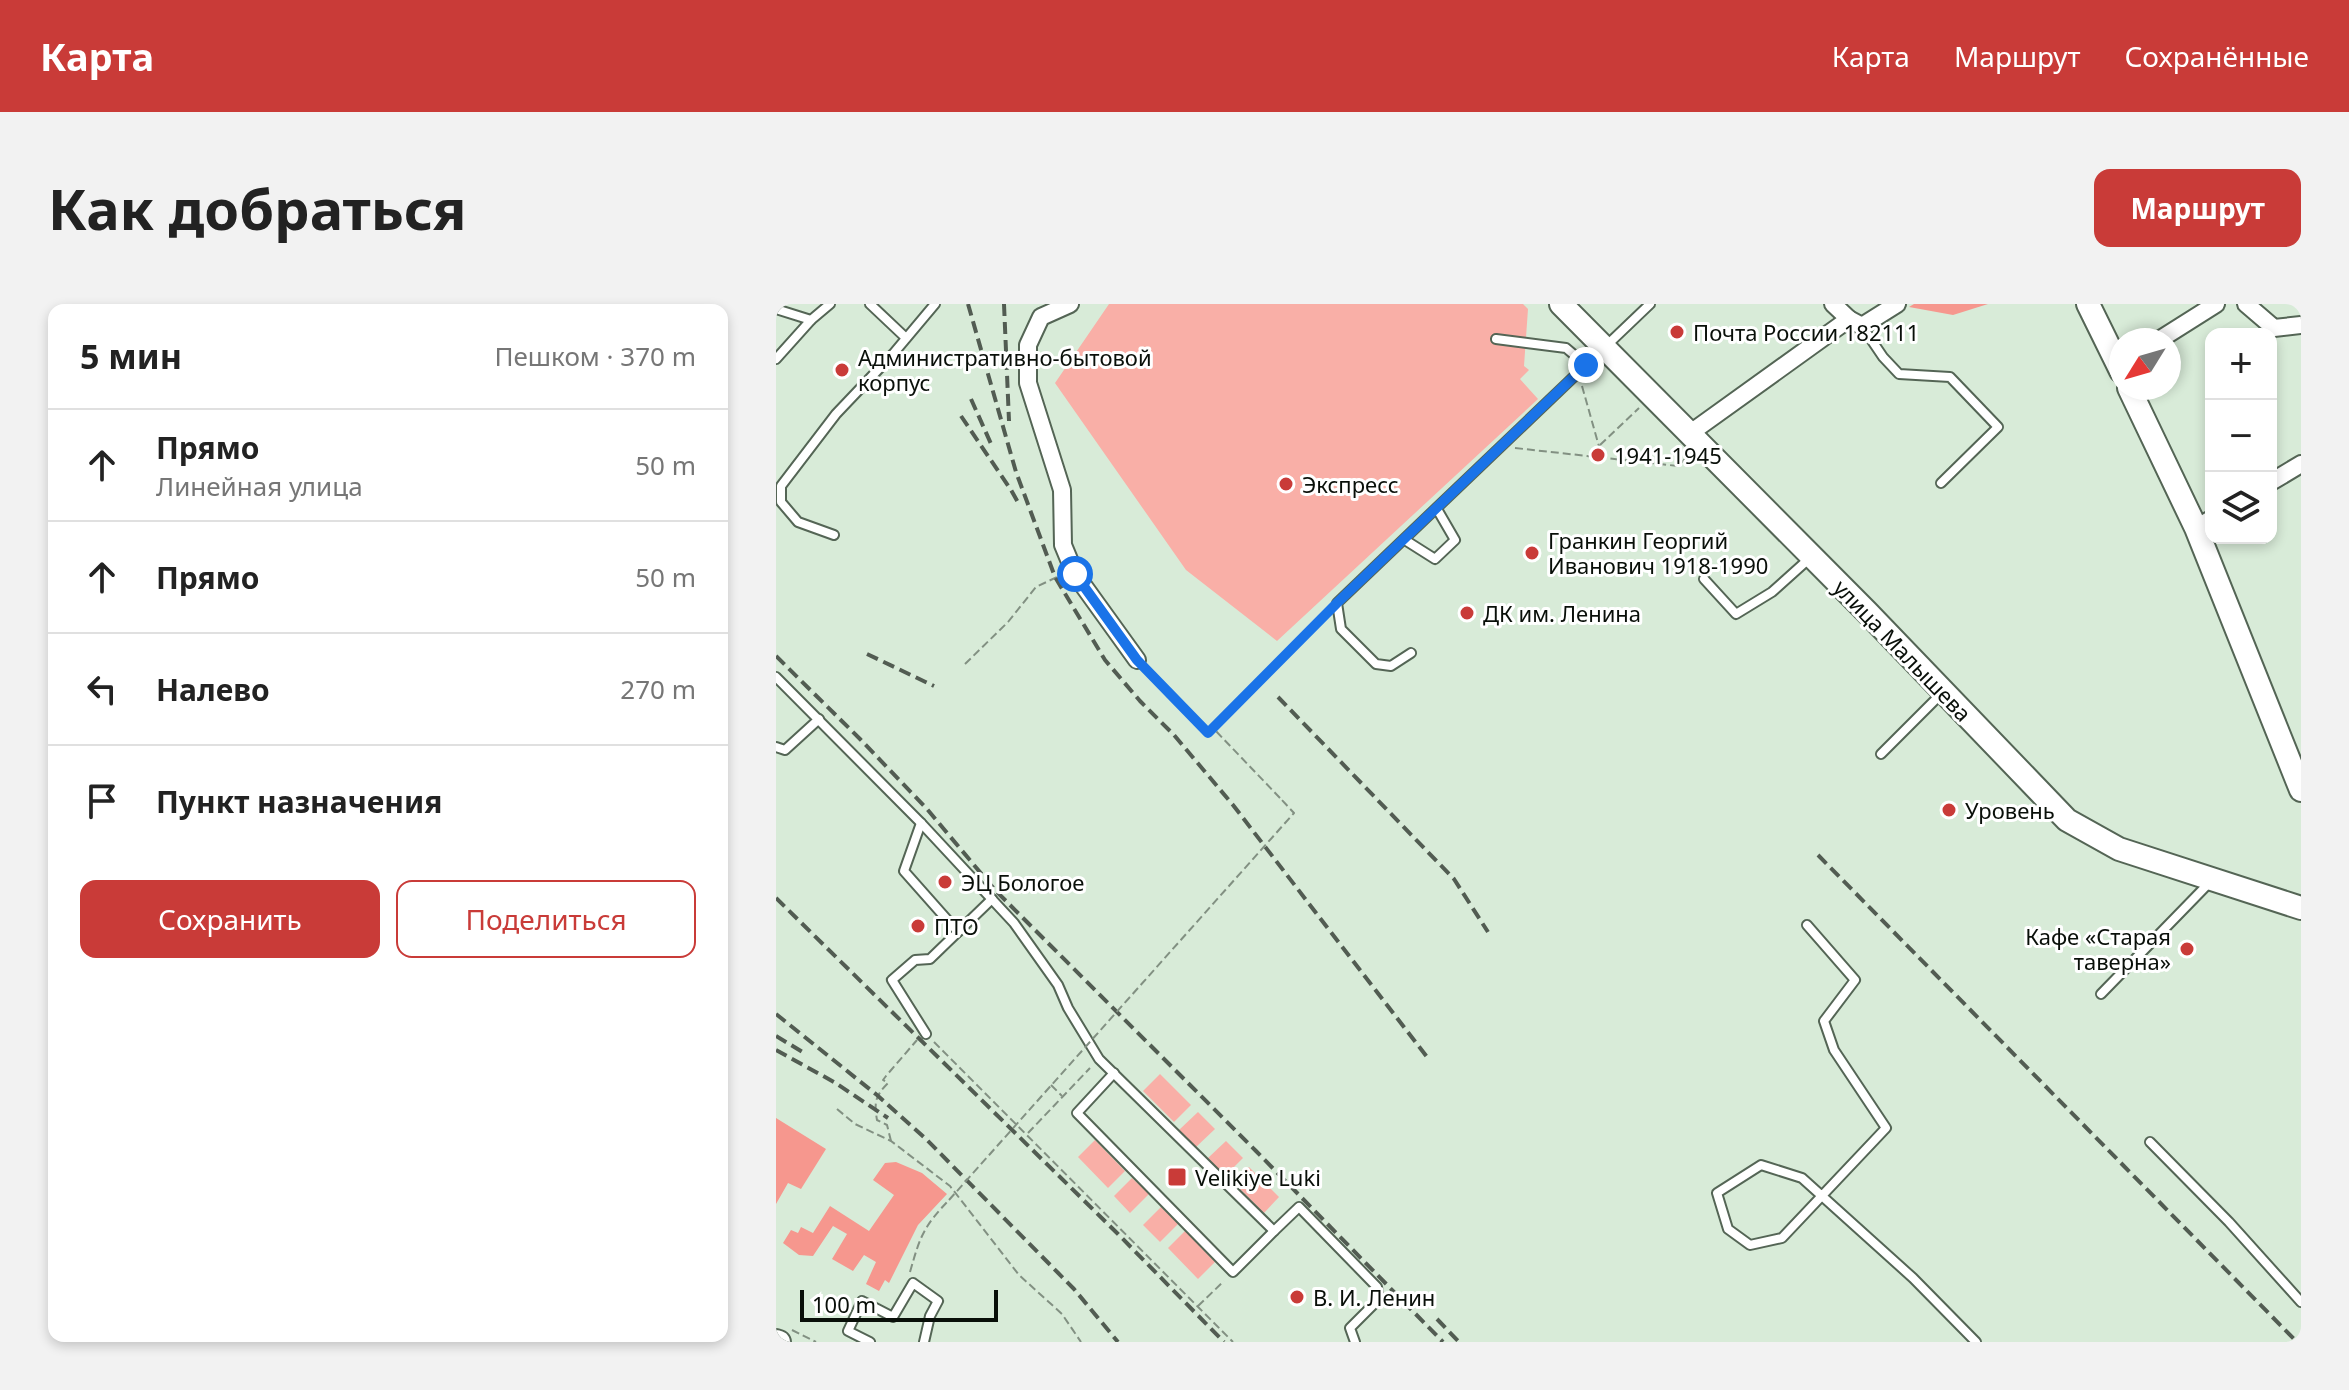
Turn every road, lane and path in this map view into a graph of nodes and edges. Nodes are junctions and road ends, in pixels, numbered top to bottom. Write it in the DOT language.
graph roads {
  1 [pos="830,304"];
  2 [pos="870,304"];
  3 [pos="935,304"];
  4 [pos="1068,304"];
  5 [pos="1561,304"];
  6 [pos="1650,304"];
  7 [pos="1833,304"];
  8 [pos="1897,304"];
  9 [pos="2088,304"];
  10 [pos="2216,304"];
  11 [pos="2246,304"];
  12 [pos="776,309"];
  13 [pos="811,320"];
  14 [pos="1855,322"];
  15 [pos="2301,325"];
  16 [pos="2178,328"];
  17 [pos="906,338"];
  18 [pos="1496,339"];
  19 [pos="2109,345"];
  20 [pos="1603,349"];
  21 [pos="776,359"];
  22 [pos="1586,365"];
  23 [pos="1579,373"];
  24 [pos="2136,400"];
  25 [pos="1640,407"];
  26 [pos="1694,440"];
  27 [pos="1502,446"];
  28 [pos="1599,446"];
  29 [pos="1603,458"];
  30 [pos="2301,464"];
  31 [pos="2277,478"];
  32 [pos="1941,483"];
  33 [pos="1437,509"];
  34 [pos="2204,524"];
  35 [pos="834,535"];
  36 [pos="1405,540"];
  37 [pos="1811,557"];
  38 [pos="1075,574"];
  39 [pos="1704,579"];
  40 [pos="1337,603"];
  41 [pos="1411,653"];
  42 [pos="1137,660"];
  43 [pos="965,664"];
  44 [pos="776,677"];
  45 [pos="1943,692"];
  46 [pos="819,719"];
  47 [pos="1213,728"];
  48 [pos="776,747"];
  49 [pos="1881,754"];
  50 [pos="2301,790"];
  51 [pos="921,823"];
  52 [pos="2211,880"];
  53 [pos="992,899"];
  54 [pos="2301,908"];
  55 [pos="1807,925"];
  56 [pos="958,932"];
  57 [pos="2101,994"];
  58 [pos="926,1034"];
  59 [pos="1099,1059"];
  60 [pos="1114,1073"];
  61 [pos="1051,1085"];
  62 [pos="1065,1096"];
  63 [pos="837,1109"];
  64 [pos="1026,1135"];
  65 [pos="891,1141"];
  66 [pos="2150,1142"];
  67 [pos="1822,1195"];
  68 [pos="1274,1231"];
  69 [pos="1233,1272"];
  70 [pos="903,1300"];
  71 [pos="2301,1302"];
  72 [pos="1198,1306"];
  73 [pos="781,1337"];
  74 [pos="816,1342"];
  75 [pos="870,1342"];
  76 [pos="924,1342"];
  77 [pos="1081,1342"];
  78 [pos="1233,1342"];
  79 [pos="1355,1342"];
  80 [pos="1976,1342"];
  1 -- 13 [label="lane"];
  2 -- 17 [label="lane"];
  3 -- 17 [label="lane"];
  4 -- 38 [label="street"];
  5 -- 20 [label="street, улица Малышева"];
  6 -- 20 [label="lane"];
  7 -- 14 [label="street"];
  8 -- 14 [label="street"];
  9 -- 19 [label="street"];
  10 -- 16 [label="street"];
  11 -- 15 [label="street"];
  12 -- 13 [label="lane"];
  13 -- 21 [label="lane"];
  14 -- 26 [label="street"];
  14 -- 32 [label="lane"];
  17 -- 35 [label="lane"];
  18 -- 22 [label="lane"];
  20 -- 22 [label="lane"];
  20 -- 26 [label="street, улица Малышева"];
  22 -- 23 [label="lane"];
  23 -- 27 [label="lane"];
  23 -- 28 [label="path"];
  24 -- 34 [label="street"];
  25 -- 28 [label="path"];
  26 -- 29 [label="path"];
  26 -- 37 [label="street, улица Малышева"];
  27 -- 29 [label="path"];
  27 -- 33 [label="lane"];
  28 -- 29 [label="path"];
  30 -- 31 [label="street"];
  33 -- 36 [label="lane"];
  33 -- 36 [label="lane"];
  34 -- 50 [label="street"];
  36 -- 40 [label="lane"];
  37 -- 39 [label="lane"];
  37 -- 45 [label="street, улица Малышева"];
  38 -- 42 [label="street"];
  38 -- 43 [label="path"];
  40 -- 41 [label="lane"];
  40 -- 47 [label="path"];
  42 -- 47 [label="path"];
  44 -- 46 [label="lane"];
  45 -- 49 [label="lane"];
  45 -- 52 [label="street, улица Малышева"];
  46 -- 48 [label="lane"];
  46 -- 51 [label="lane"];
  47 -- 61 [label="path, bridge"];
  51 -- 53 [label="lane"];
  51 -- 56 [label="lane"];
  52 -- 54 [label="street, улица Малышева"];
  52 -- 57 [label="lane"];
  53 -- 56 [label="lane"];
  53 -- 59 [label="lane"];
  55 -- 67 [label="lane"];
  56 -- 58 [label="lane"];
  58 -- 64 [label="path"];
  58 -- 65 [label="path"];
  59 -- 60 [label="lane"];
  59 -- 62 [label="path"];
  60 -- 68 [label="lane"];
  60 -- 69 [label="lane"];
  61 -- 62 [label="path"];
  61 -- 70 [label="path, bridge"];
  62 -- 64 [label="path"];
  63 -- 65 [label="path"];
  64 -- 72 [label="path"];
  65 -- 77 [label="path"];
  66 -- 71 [label="lane"];
  67 -- 67 [label="lane"];
  67 -- 80 [label="lane"];
  68 -- 69 [label="lane"];
  68 -- 79 [label="lane"];
  69 -- 72 [label="path"];
  70 -- 75 [label="lane"];
  70 -- 76 [label="lane"];
  72 -- 78 [label="path"];
  73 -- 74 [label="path"];
}
